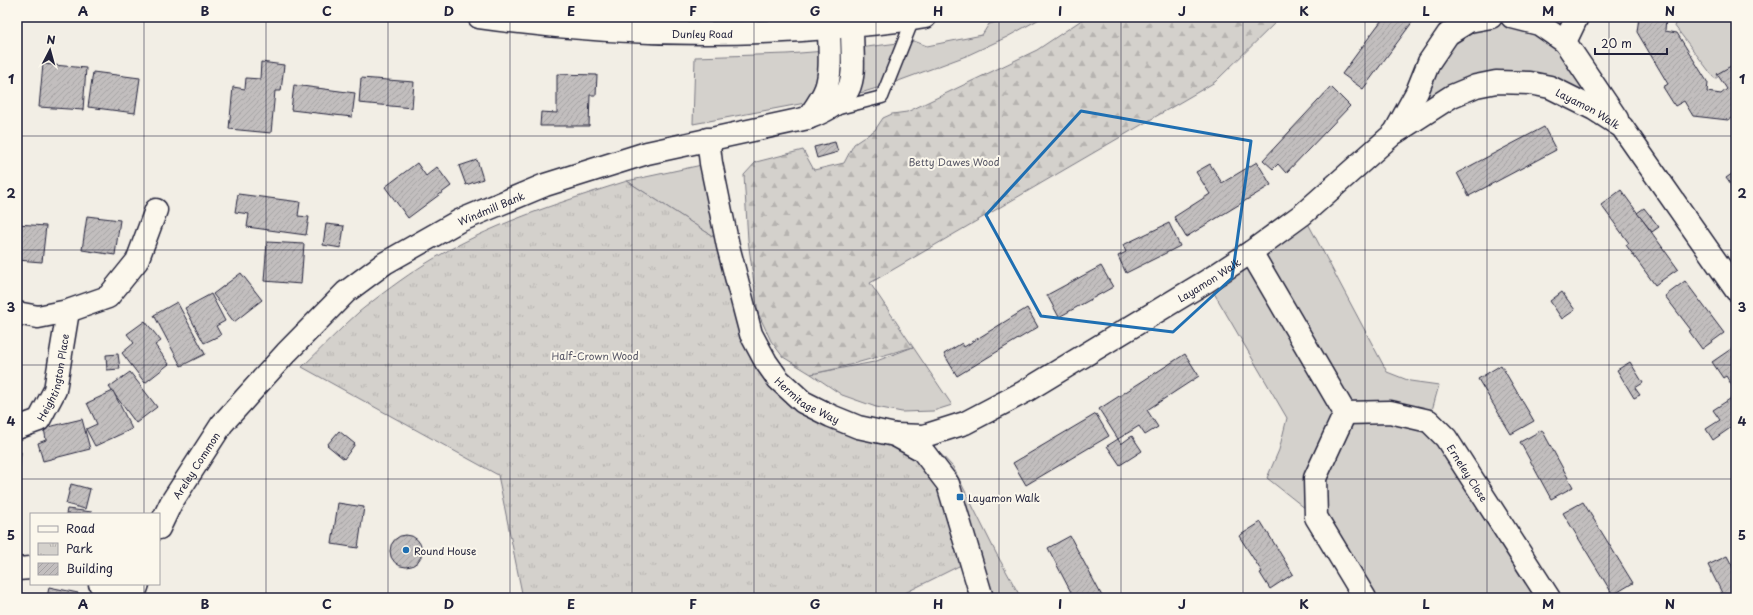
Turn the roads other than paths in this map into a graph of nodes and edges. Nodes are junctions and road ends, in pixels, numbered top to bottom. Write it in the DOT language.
graph roads {
  1 [pos="479,17"];
  2 [pos="1491,17"];
  3 [pos="1512,17"];
  4 [pos="1577,17"];
  5 [pos="919,18"];
  6 [pos="852,26"];
  7 [pos="829,28"];
  8 [pos="1565,42"];
  9 [pos="817,115"];
  10 [pos="1622,127"];
  11 [pos="1393,134"];
  12 [pos="708,138"];
  13 [pos="156,210"];
  14 [pos="1251,252"];
  15 [pos="1736,290"];
  16 [pos="68,311"];
  17 [pos="17,313"];
  18 [pos="1345,413"];
  19 [pos="222,424"];
  20 [pos="17,428"];
  21 [pos="896,435"];
  22 [pos="160,526"];
  23 [pos="30,568"];
  24 [pos="17,569"];
  25 [pos="104,585"];
  26 [pos="135,592"];
  27 [pos="980,596"];
  28 [pos="1365,598"];
  29 [pos="1549,598"];
  1 -- 7 [label="street, Dunley Road"];
  2 -- 11 [label="street, Layamon Walk"];
  3 -- 8 [label="street"];
  4 -- 8 [label="street"];
  5 -- 6 [label="street, Dunley Road"];
  5 -- 9 [label="lane"];
  6 -- 7 [label="street, Dunley Road"];
  6 -- 9 [label="street"];
  7 -- 9 [label="street"];
  8 -- 10 [label="street"];
  9 -- 12 [label="street, Windmill Bank"];
  10 -- 11 [label="street, Layamon Walk"];
  10 -- 15 [label="street, Layamon Walk"];
  11 -- 14 [label="street, Layamon Walk"];
  12 -- 19 [label="street, Windmill Bank"];
  12 -- 21 [label="street, Hermitage Way"];
  13 -- 16 [label="street"];
  14 -- 18 [label="street"];
  14 -- 21 [label="street, Layamon Walk"];
  16 -- 17 [label="street"];
  16 -- 20 [label="street, Heightington Place"];
  18 -- 28 [label="street"];
  18 -- 29 [label="street, Erneley Close"];
  19 -- 22 [label="street, Areley Common"];
  21 -- 27 [label="street, Hermitage Way"];
  23 -- 24 [label="street"];
  25 -- 26 [label="street"];
}
